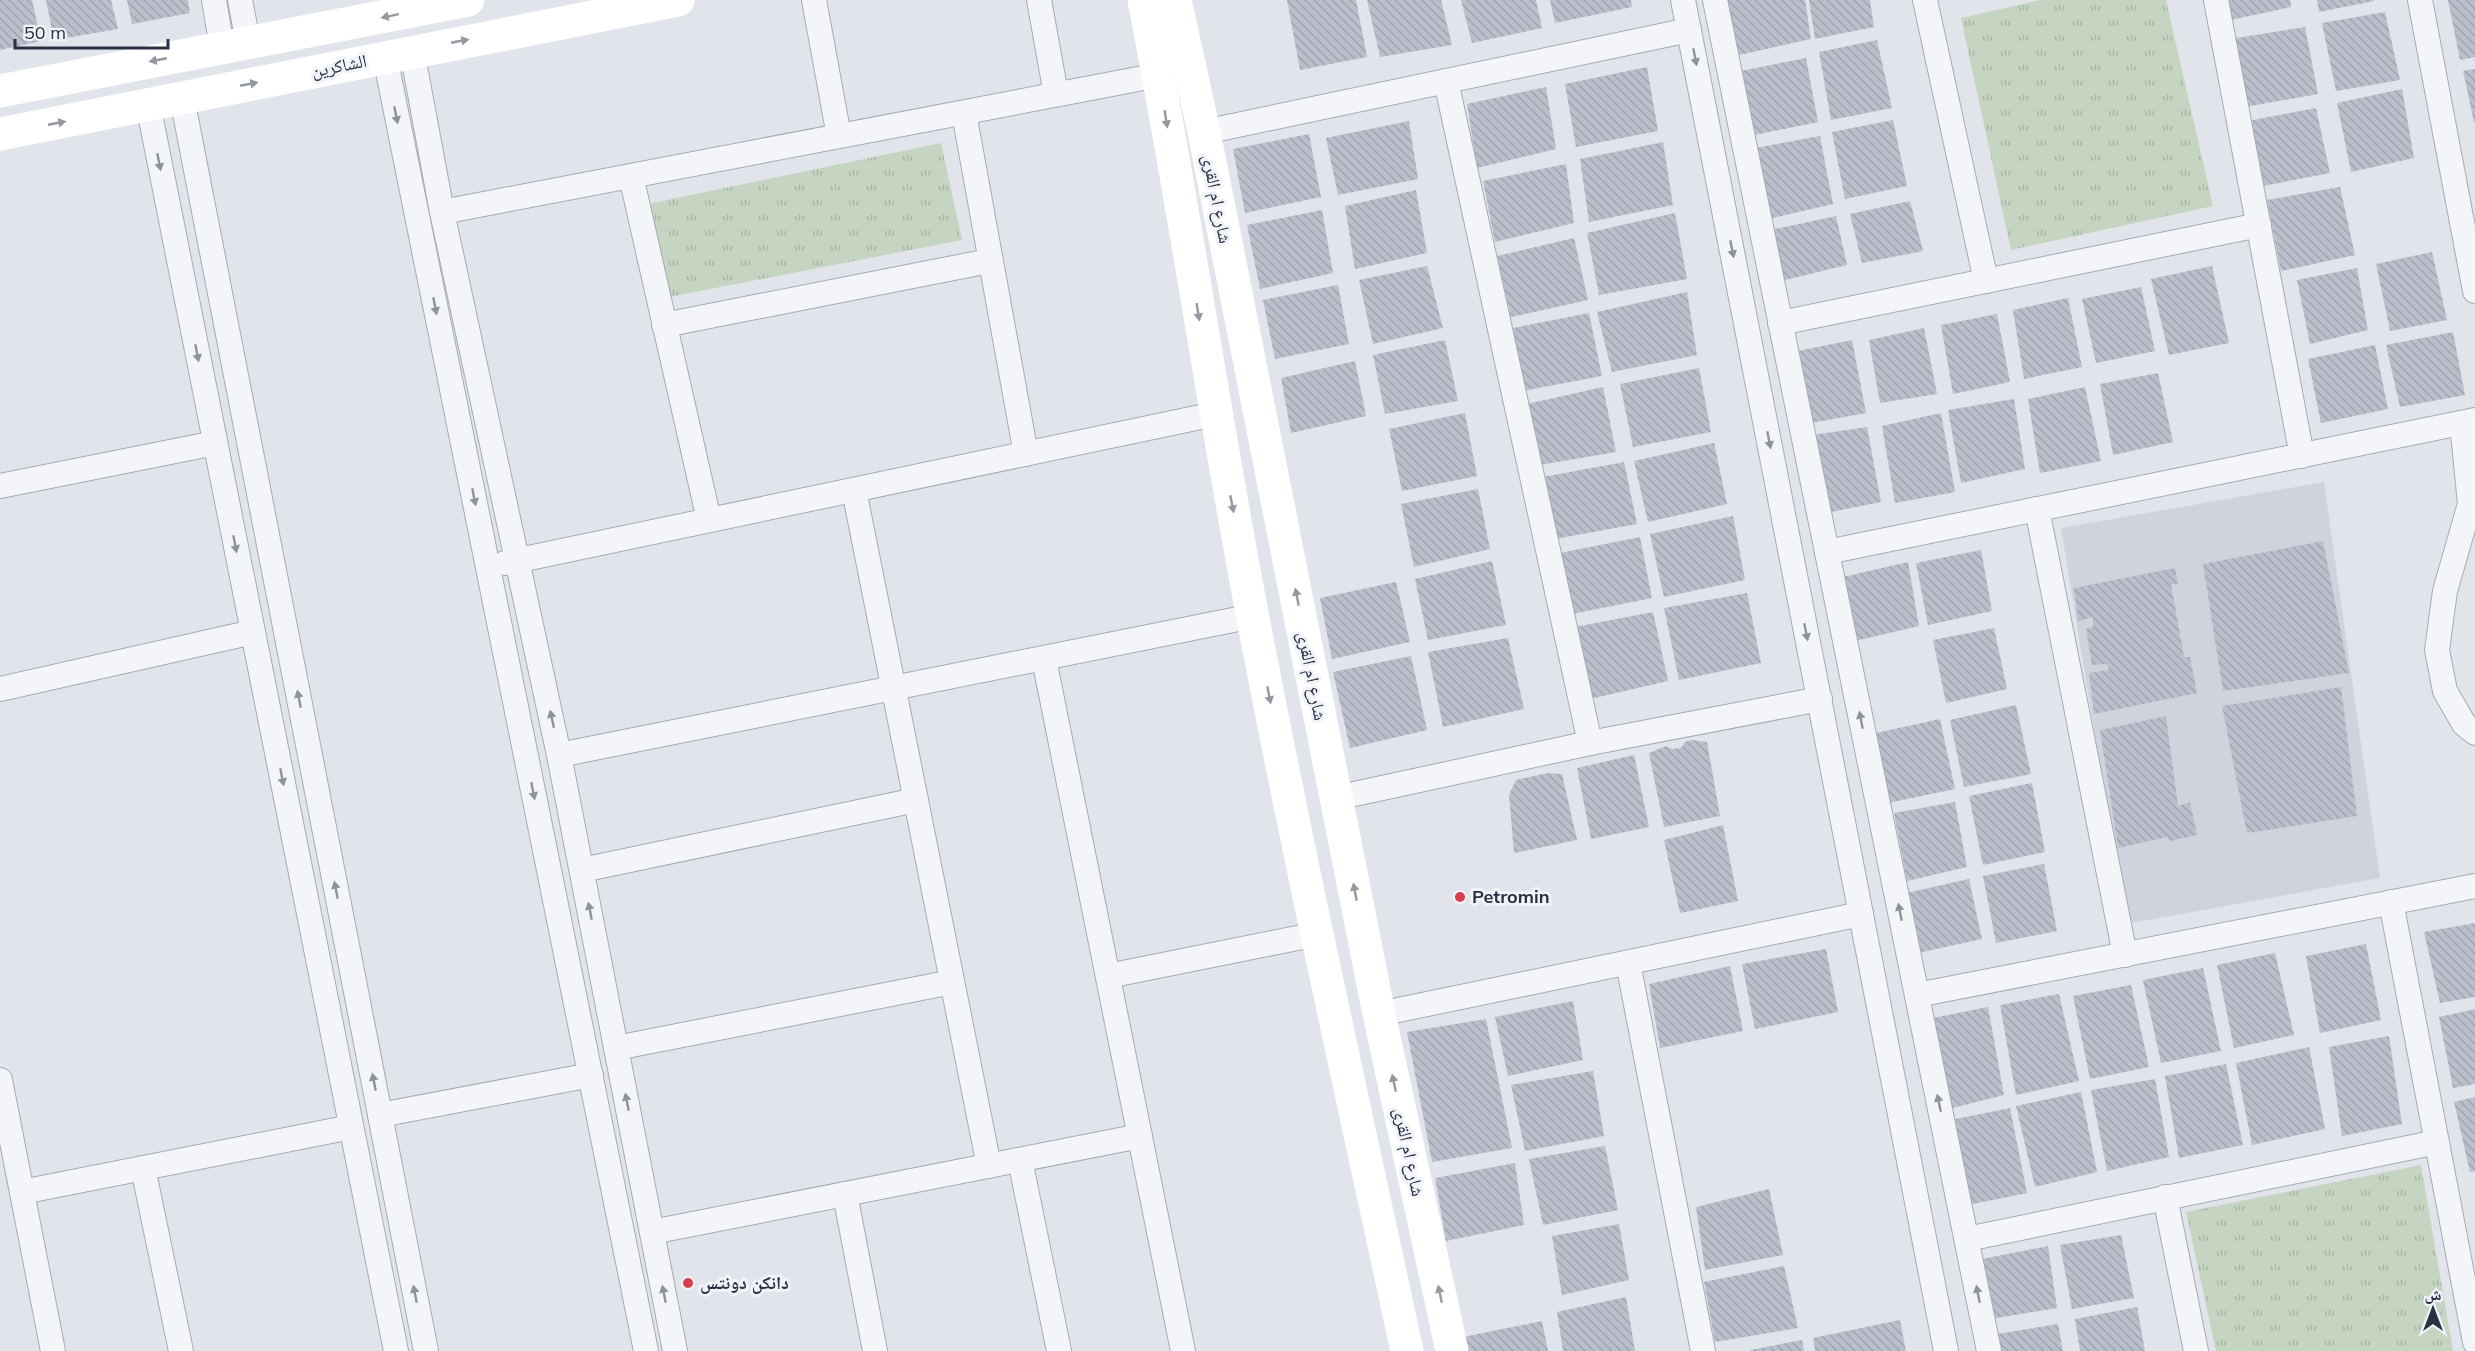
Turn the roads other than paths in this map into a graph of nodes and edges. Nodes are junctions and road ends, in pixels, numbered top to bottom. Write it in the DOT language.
graph roads {
  1 [pos="214,0"];
  2 [pos="240,0"];
  3 [pos="468,0"];
  4 [pos="814,0"];
  5 [pos="1039,0"];
  6 [pos="1144,0"];
  7 [pos="1175,0"];
  8 [pos="1683,0"];
  9 [pos="1715,0"];
  10 [pos="1925,0"];
  11 [pos="2216,0"];
  12 [pos="2420,0"];
  13 [pos="662,1"];
  14 [pos="1689,30"];
  15 [pos="235,45"];
  16 [pos="398,54"];
  17 [pos="1159,75"];
  18 [pos="1446,81"];
  19 [pos="0,91"];
  20 [pos="1056,94"];
  21 [pos="182,98"];
  22 [pos="148,105"];
  23 [pos="964,113"];
  24 [pos="1204,132"];
  25 [pos="0,134"];
  26 [pos="839,136"];
  27 [pos="631,176"];
  28 [pos="442,212"];
  29 [pos="2259,225"];
  30 [pos="989,261"];
  31 [pos="1986,281"];
  32 [pos="2475,291"];
  33 [pos="1780,323"];
  34 [pos="664,325"];
  35 [pos="1215,414"];
  36 [pos="2469,422"];
  37 [pos="216,443"];
  38 [pos="1026,454"];
  39 [pos="2302,456"];
  40 [pos="0,486"];
  41 [pos="854,490"];
  42 [pos="2037,509"];
  43 [pos="709,520"];
  44 [pos="1827,552"];
  45 [pos="519,560"];
  46 [pos="487,566"];
  47 [pos="1253,616"];
  48 [pos="253,632"];
  49 [pos="1044,659"];
  50 [pos="0,689"];
  51 [pos="894,689"];
  52 [pos="1820,699"];
  53 [pos="2475,733"];
  54 [pos="1590,742"];
  55 [pos="559,755"];
  56 [pos="1336,798"];
  57 [pos="916,800"];
  58 [pos="582,870"];
  59 [pos="2475,886"];
  60 [pos="2391,902"];
  61 [pos="1861,914"];
  62 [pos="1317,934"];
  63 [pos="2125,955"];
  64 [pos="1628,963"];
  65 [pos="1108,976"];
  66 [pos="952,982"];
  67 [pos="1917,996"];
  68 [pos="1379,1014"];
  69 [pos="616,1048"];
  70 [pos="591,1075"];
  71 [pos="0,1080"];
  72 [pos="380,1115"];
  73 [pos="351,1127"];
  74 [pos="1140,1136"];
  75 [pos="2437,1142"];
  76 [pos="1020,1160"];
  77 [pos="989,1166"];
  78 [pos="143,1168"];
  79 [pos="1413,1172"];
  80 [pos="1370,1181"];
  81 [pos="22,1192"];
  82 [pos="845,1194"];
  83 [pos="2165,1197"];
  84 [pos="400,1215"];
  85 [pos="370,1223"];
  86 [pos="652,1232"];
  87 [pos="1966,1239"];
  88 [pos="2475,1342"];
  89 [pos="53,1351"];
  90 [pos="181,1351"];
  91 [pos="396,1351"];
  92 [pos="426,1351"];
  93 [pos="646,1351"];
  94 [pos="675,1351"];
  95 [pos="875,1351"];
  96 [pos="1059,1351"];
  97 [pos="1183,1351"];
  98 [pos="1407,1351"];
  99 [pos="1452,1351"];
  100 [pos="1703,1351"];
  101 [pos="1946,1351"];
  102 [pos="1989,1351"];
  103 [pos="2196,1351"];
  1 -- 15 [label="street"];
  2 -- 15 [label="street"];
  3 -- 15 [label="main road, one-way"];
  4 -- 26 [label="street"];
  5 -- 20 [label="street"];
  6 -- 17 [label="main road, شارع ام القرى"];
  7 -- 24 [label="main road, شارع ام القرى"];
  8 -- 14 [label="street"];
  9 -- 33 [label="street"];
  10 -- 31 [label="street"];
  11 -- 29 [label="street"];
  12 -- 32 [label="street"];
  16 -- 13 [label="main road, الشاكرين, one-way"];
  14 -- 18 [label="street"];
  14 -- 52 [label="street, one-way"];
  15 -- 19 [label="main road, one-way"];
  21 -- 16 [label="main road, الشاكرين, one-way"];
  16 -- 28 [label="street"];
  16 -- 46 [label="street, one-way"];
  17 -- 20 [label="street"];
  17 -- 35 [label="main road, شارع ام القرى, one-way"];
  18 -- 24 [label="street"];
  18 -- 54 [label="street"];
  20 -- 23 [label="street"];
  21 -- 22 [label="main road, الشاكرين"];
  72 -- 21 [label="street, one-way"];
  25 -- 22 [label="main road, الشاكرين, one-way"];
  22 -- 37 [label="street, one-way"];
  23 -- 26 [label="street"];
  23 -- 30 [label="street"];
  56 -- 24 [label="main road, شارع ام القرى, one-way"];
  26 -- 27 [label="street"];
  27 -- 28 [label="street"];
  27 -- 34 [label="street"];
  28 -- 45 [label="street"];
  29 -- 31 [label="street"];
  29 -- 39 [label="street"];
  30 -- 34 [label="street"];
  30 -- 38 [label="street"];
  31 -- 33 [label="street"];
  33 -- 44 [label="street"];
  34 -- 43 [label="street"];
  35 -- 38 [label="street"];
  35 -- 47 [label="main road, شارع ام القرى, one-way"];
  36 -- 39 [label="street"];
  36 -- 53 [label="street"];
  37 -- 40 [label="street"];
  37 -- 48 [label="street, one-way"];
  38 -- 41 [label="street"];
  39 -- 42 [label="street"];
  41 -- 43 [label="street"];
  41 -- 51 [label="street"];
  42 -- 44 [label="street"];
  42 -- 63 [label="street"];
  43 -- 45 [label="street"];
  67 -- 44 [label="street, one-way"];
  45 -- 46 [label="street"];
  55 -- 45 [label="street, one-way"];
  46 -- 70 [label="street, one-way"];
  47 -- 49 [label="street"];
  47 -- 62 [label="main road, شارع ام القرى, one-way"];
  48 -- 50 [label="street"];
  48 -- 73 [label="street, one-way"];
  49 -- 51 [label="street"];
  49 -- 65 [label="street"];
  51 -- 55 [label="street"];
  51 -- 57 [label="street"];
  52 -- 54 [label="street"];
  52 -- 61 [label="street"];
  54 -- 56 [label="street"];
  55 -- 58 [label="street"];
  68 -- 56 [label="main road, شارع ام القرى, one-way"];
  57 -- 58 [label="street"];
  57 -- 66 [label="street"];
  69 -- 58 [label="street, one-way"];
  59 -- 60 [label="street"];
  60 -- 63 [label="street"];
  60 -- 75 [label="street"];
  61 -- 64 [label="street"];
  61 -- 101 [label="street"];
  62 -- 65 [label="street"];
  62 -- 80 [label="main road, شارع ام القرى"];
  63 -- 67 [label="street"];
  64 -- 68 [label="street"];
  64 -- 100 [label="street"];
  65 -- 74 [label="street"];
  66 -- 69 [label="street"];
  66 -- 77 [label="street"];
  87 -- 67 [label="street, one-way"];
  79 -- 68 [label="main road, شارع ام القرى, one-way"];
  86 -- 69 [label="street, one-way"];
  70 -- 72 [label="street"];
  70 -- 93 [label="street"];
  71 -- 81 [label="street"];
  72 -- 84 [label="street"];
  73 -- 78 [label="street"];
  73 -- 85 [label="street"];
  74 -- 76 [label="street"];
  74 -- 97 [label="street"];
  75 -- 83 [label="street"];
  75 -- 88 [label="street"];
  76 -- 77 [label="street"];
  76 -- 96 [label="street"];
  77 -- 82 [label="street"];
  78 -- 81 [label="street"];
  78 -- 90 [label="street"];
  79 -- 80 [label="main road"];
  99 -- 79 [label="main road, شارع ام القرى, one-way"];
  80 -- 98 [label="main road, شارع ام القرى"];
  81 -- 89 [label="street"];
  82 -- 86 [label="street"];
  82 -- 95 [label="street"];
  83 -- 87 [label="street"];
  83 -- 103 [label="street"];
  84 -- 85 [label="street"];
  92 -- 84 [label="street, one-way"];
  85 -- 91 [label="street"];
  94 -- 86 [label="street, one-way"];
  102 -- 87 [label="street, one-way"];
}
